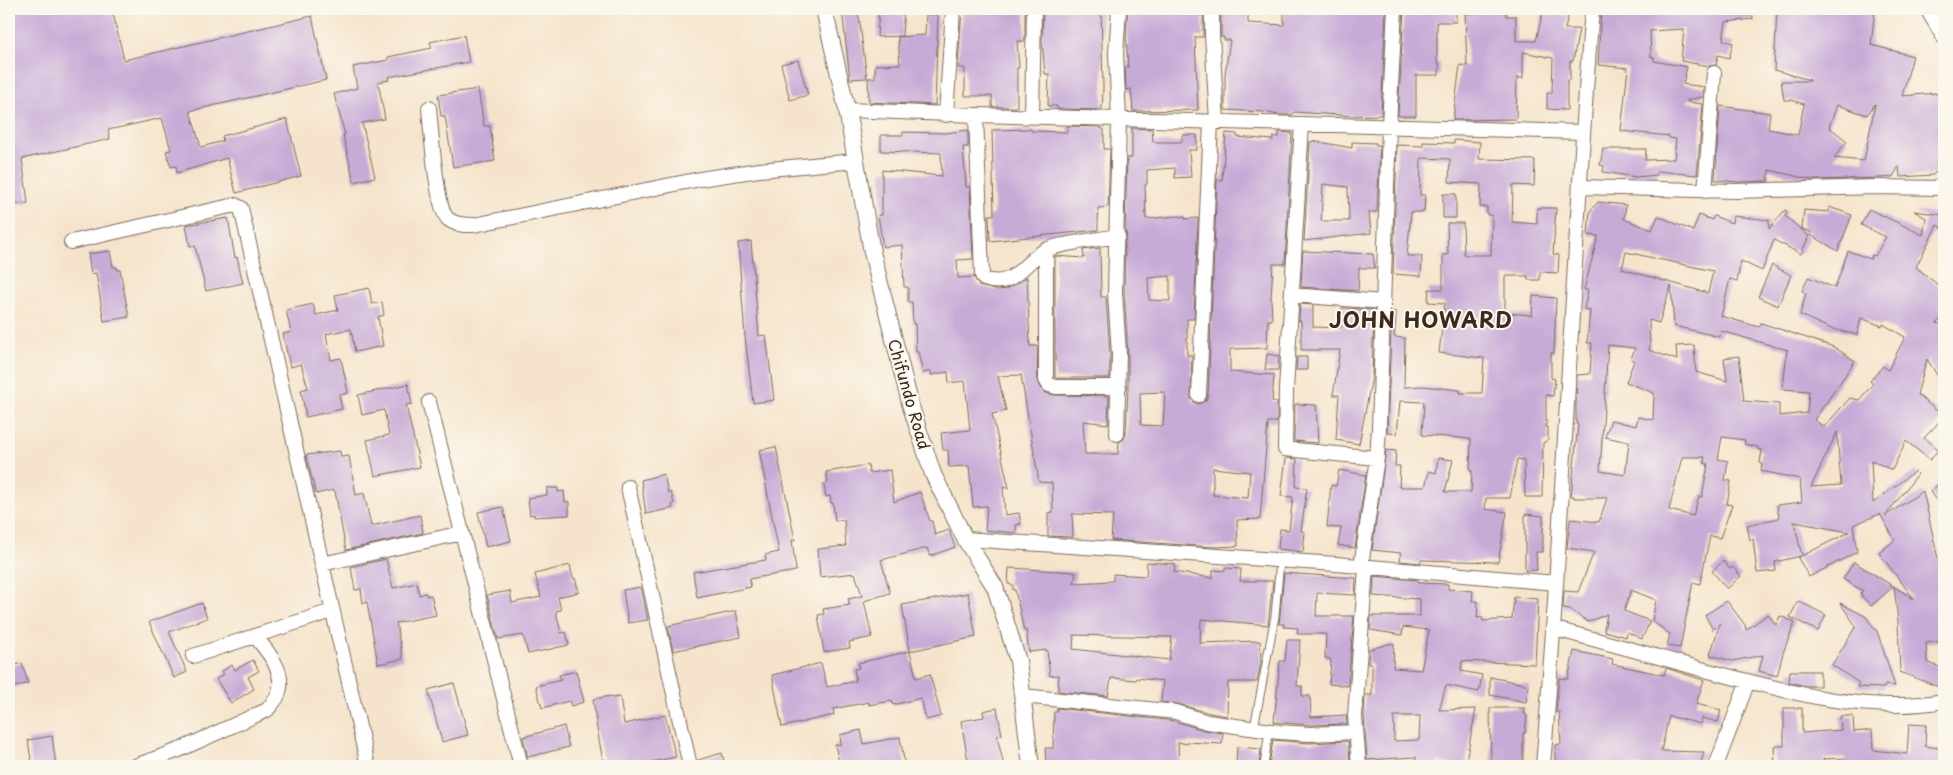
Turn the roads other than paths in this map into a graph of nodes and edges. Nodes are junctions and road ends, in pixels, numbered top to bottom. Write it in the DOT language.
graph roads {
  1 [pos="824,9"];
  2 [pos="953,9"];
  3 [pos="1034,9"];
  4 [pos="1119,9"];
  5 [pos="1212,9"];
  6 [pos="1395,9"];
  7 [pos="1592,9"];
  8 [pos="1927,9"];
  9 [pos="1944,38"];
  10 [pos="1714,73"];
  11 [pos="429,108"];
  12 [pos="847,110"];
  13 [pos="946,114"];
  14 [pos="976,116"];
  15 [pos="1032,117"];
  16 [pos="1119,119"];
  17 [pos="1214,122"];
  18 [pos="1302,124"];
  19 [pos="1389,126"];
  20 [pos="1582,132"];
  21 [pos="855,161"];
  22 [pos="1580,187"];
  23 [pos="1944,188"];
  24 [pos="1705,191"];
  25 [pos="1118,236"];
  26 [pos="71,242"];
  27 [pos="1046,250"];
  28 [pos="1292,295"];
  29 [pos="1384,302"];
  30 [pos="1119,387"];
  31 [pos="1199,395"];
  32 [pos="429,402"];
  33 [pos="1117,434"];
  34 [pos="1377,458"];
  35 [pos="628,487"];
  36 [pos="462,533"];
  37 [pos="965,540"];
  38 [pos="1280,561"];
  39 [pos="322,564"];
  40 [pos="1363,567"];
  41 [pos="1556,583"];
  42 [pos="332,611"];
  43 [pos="1555,629"];
  44 [pos="255,636"];
  45 [pos="193,656"];
  46 [pos="1748,681"];
  47 [pos="1023,696"];
  48 [pos="1944,701"];
  49 [pos="1254,728"];
  50 [pos="1269,730"];
  51 [pos="1356,732"];
  52 [pos="135,766"];
  53 [pos="368,766"];
  54 [pos="521,766"];
  55 [pos="690,766"];
  56 [pos="1031,766"];
  57 [pos="1264,766"];
  58 [pos="1358,766"];
  59 [pos="1544,766"];
  60 [pos="1716,766"];
  1 -- 12 [label="street, Chifundo Road"];
  2 -- 13 [label="street"];
  3 -- 15 [label="street"];
  4 -- 16 [label="street"];
  5 -- 17 [label="street"];
  6 -- 19 [label="street"];
  7 -- 20 [label="street"];
  8 -- 9 [label="street"];
  10 -- 24 [label="street"];
  11 -- 21 [label="street"];
  12 -- 13 [label="street"];
  12 -- 21 [label="street, Chifundo Road"];
  13 -- 14 [label="street"];
  14 -- 15 [label="street"];
  14 -- 27 [label="street"];
  15 -- 16 [label="street"];
  16 -- 17 [label="street"];
  16 -- 25 [label="street"];
  17 -- 18 [label="street"];
  17 -- 31 [label="street"];
  18 -- 19 [label="street"];
  18 -- 28 [label="street"];
  19 -- 20 [label="street"];
  19 -- 29 [label="street"];
  20 -- 22 [label="street"];
  21 -- 37 [label="street, Chifundo Road"];
  22 -- 24 [label="street"];
  22 -- 41 [label="street"];
  23 -- 24 [label="street"];
  25 -- 27 [label="street"];
  25 -- 30 [label="street"];
  26 -- 39 [label="street"];
  27 -- 30 [label="street"];
  28 -- 29 [label="street"];
  28 -- 34 [label="street"];
  29 -- 34 [label="street"];
  30 -- 33 [label="street"];
  32 -- 36 [label="street"];
  34 -- 40 [label="street"];
  35 -- 55 [label="street"];
  36 -- 39 [label="street"];
  36 -- 54 [label="street"];
  37 -- 38 [label="street"];
  37 -- 47 [label="street, Chifundo Road"];
  38 -- 40 [label="street"];
  38 -- 49 [label="lane"];
  39 -- 42 [label="street"];
  40 -- 41 [label="street"];
  40 -- 51 [label="street"];
  41 -- 43 [label="street"];
  42 -- 44 [label="street"];
  42 -- 53 [label="street"];
  43 -- 46 [label="street"];
  43 -- 59 [label="street"];
  44 -- 45 [label="street"];
  44 -- 52 [label="street"];
  46 -- 48 [label="street"];
  46 -- 60 [label="street"];
  47 -- 49 [label="street"];
  47 -- 56 [label="street, Chifundo Road"];
  49 -- 50 [label="street"];
  50 -- 51 [label="street"];
  50 -- 57 [label="lane"];
  51 -- 58 [label="street"];
}
